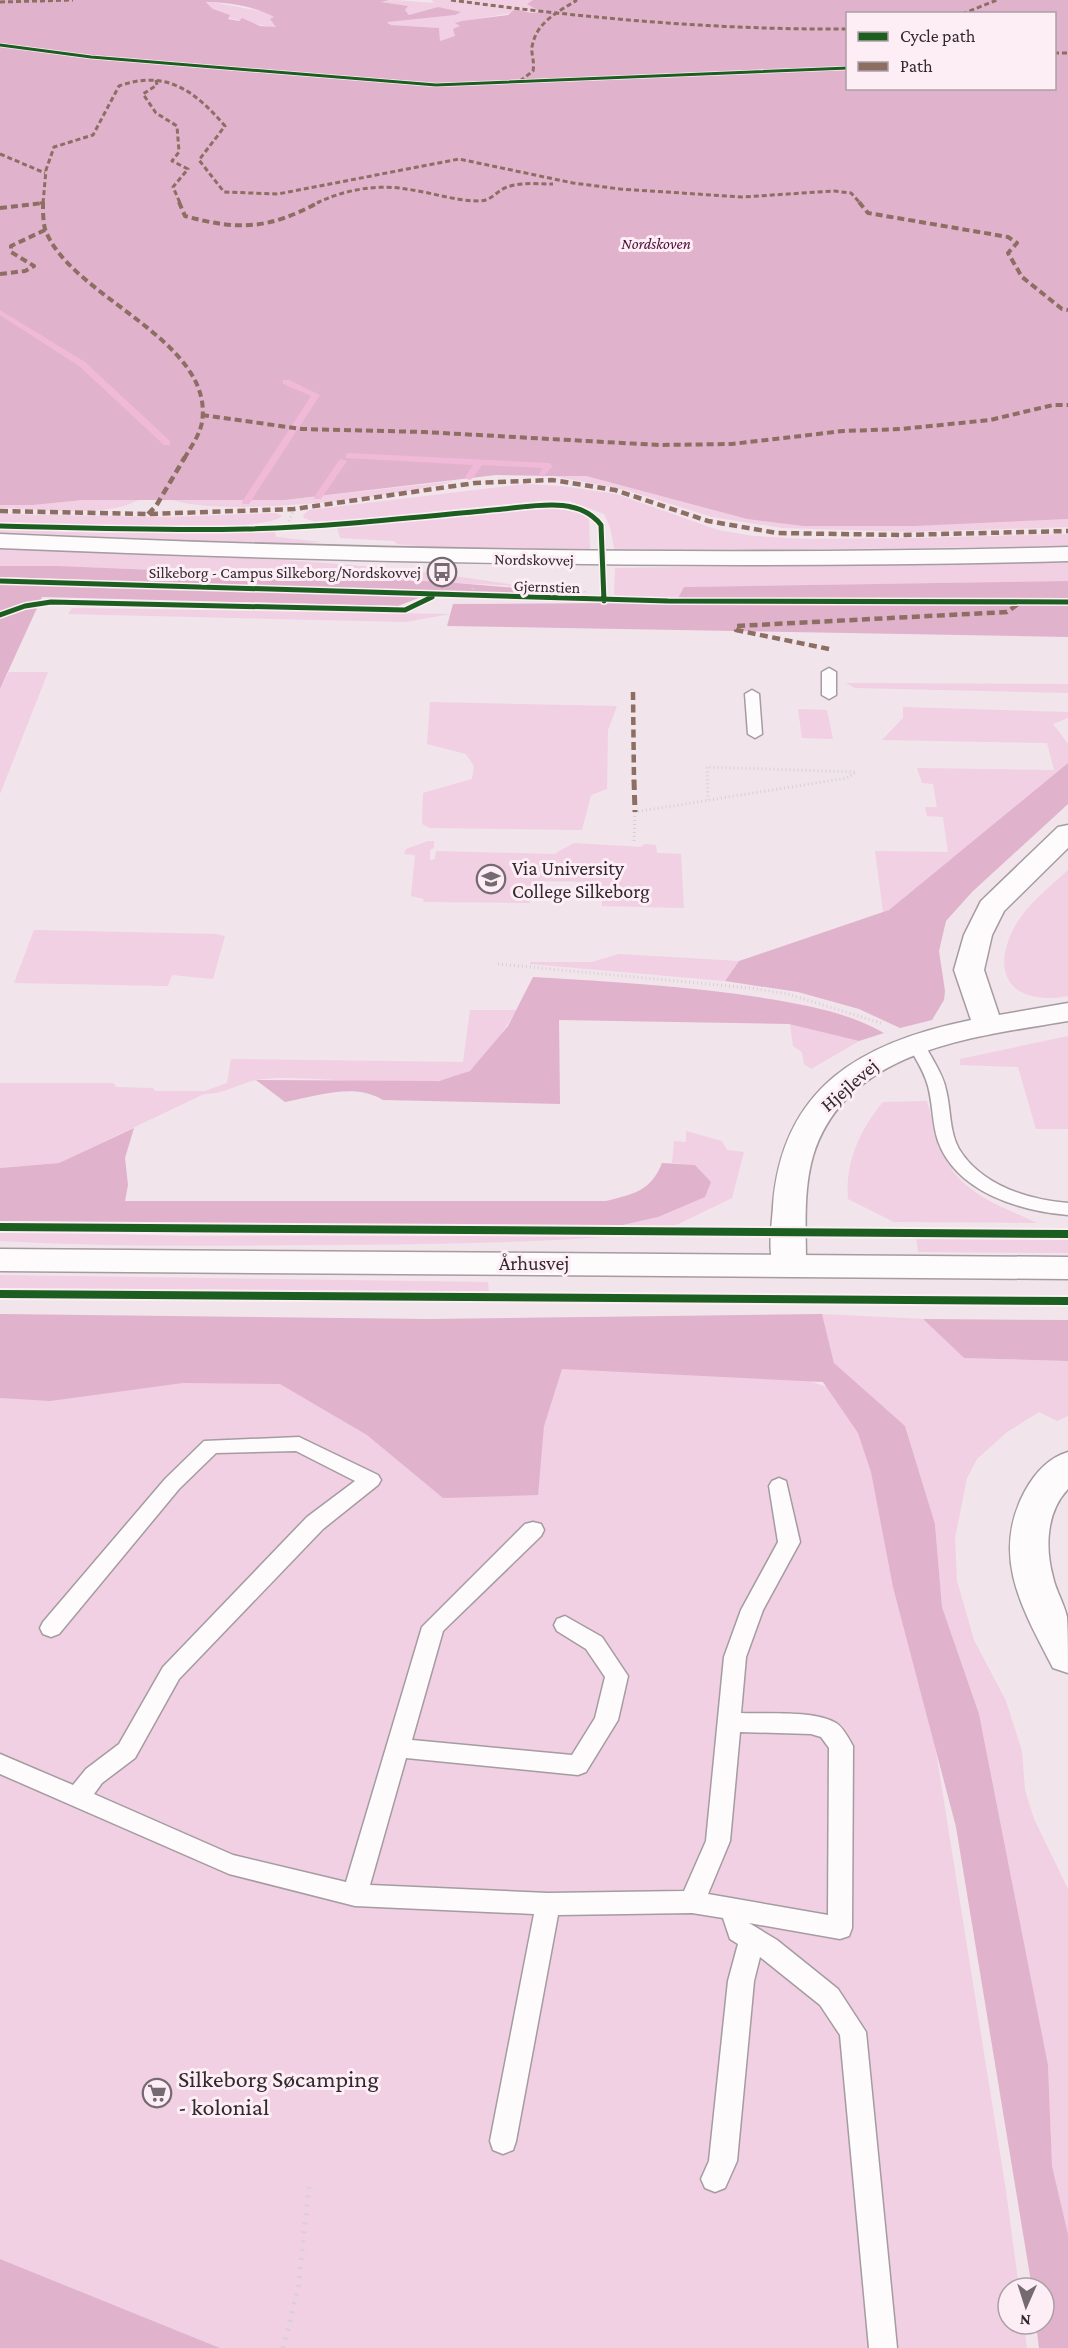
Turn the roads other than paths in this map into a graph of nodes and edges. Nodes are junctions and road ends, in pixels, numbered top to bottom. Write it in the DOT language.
graph roads {
  1 [pos="0,541"];
  2 [pos="1068,554"];
  3 [pos="829,672"];
  4 [pos="752,694"];
  5 [pos="829,695"];
  6 [pos="755,734"];
  7 [pos="1068,833"];
  8 [pos="1068,1012"];
  9 [pos="988,1027"];
  10 [pos="902,1036"];
  11 [pos="1068,1209"];
  12 [pos="0,1260"];
  13 [pos="789,1265"];
  14 [pos="1068,1268"];
  15 [pos="1068,1466"];
  16 [pos="779,1486"];
  17 [pos="533,1530"];
  18 [pos="565,1625"];
  19 [pos="51,1628"];
  20 [pos="1068,1657"];
  21 [pos="729,1722"];
  22 [pos="397,1748"];
  23 [pos="0,1764"];
  24 [pos="78,1797"];
  25 [pos="355,1895"];
  26 [pos="692,1902"];
  27 [pos="548,1904"];
  28 [pos="732,1907"];
  29 [pos="752,1939"];
  30 [pos="503,2141"];
  31 [pos="715,2179"];
  32 [pos="883,2348"];
  1 -- 2 [label="street, Nordskovvej"];
  3 -- 5 [label="lane"];
  4 -- 6 [label="lane"];
  7 -- 9 [label="street"];
  8 -- 9 [label="street, Hjejlevej"];
  9 -- 10 [label="street, Hjejlevej"];
  10 -- 11 [label="lane"];
  10 -- 13 [label="street, Hjejlevej"];
  12 -- 13 [label="street, Århusvej"];
  13 -- 14 [label="street, Århusvej"];
  15 -- 20 [label="street"];
  16 -- 21 [label="lane"];
  17 -- 22 [label="lane"];
  18 -- 22 [label="lane"];
  19 -- 24 [label="lane"];
  21 -- 26 [label="lane"];
  21 -- 28 [label="lane"];
  22 -- 25 [label="lane"];
  23 -- 24 [label="lane"];
  24 -- 25 [label="lane"];
  25 -- 27 [label="lane"];
  26 -- 27 [label="lane"];
  26 -- 28 [label="lane"];
  27 -- 30 [label="lane"];
  28 -- 29 [label="lane"];
  29 -- 31 [label="lane"];
  29 -- 32 [label="lane"];
}
